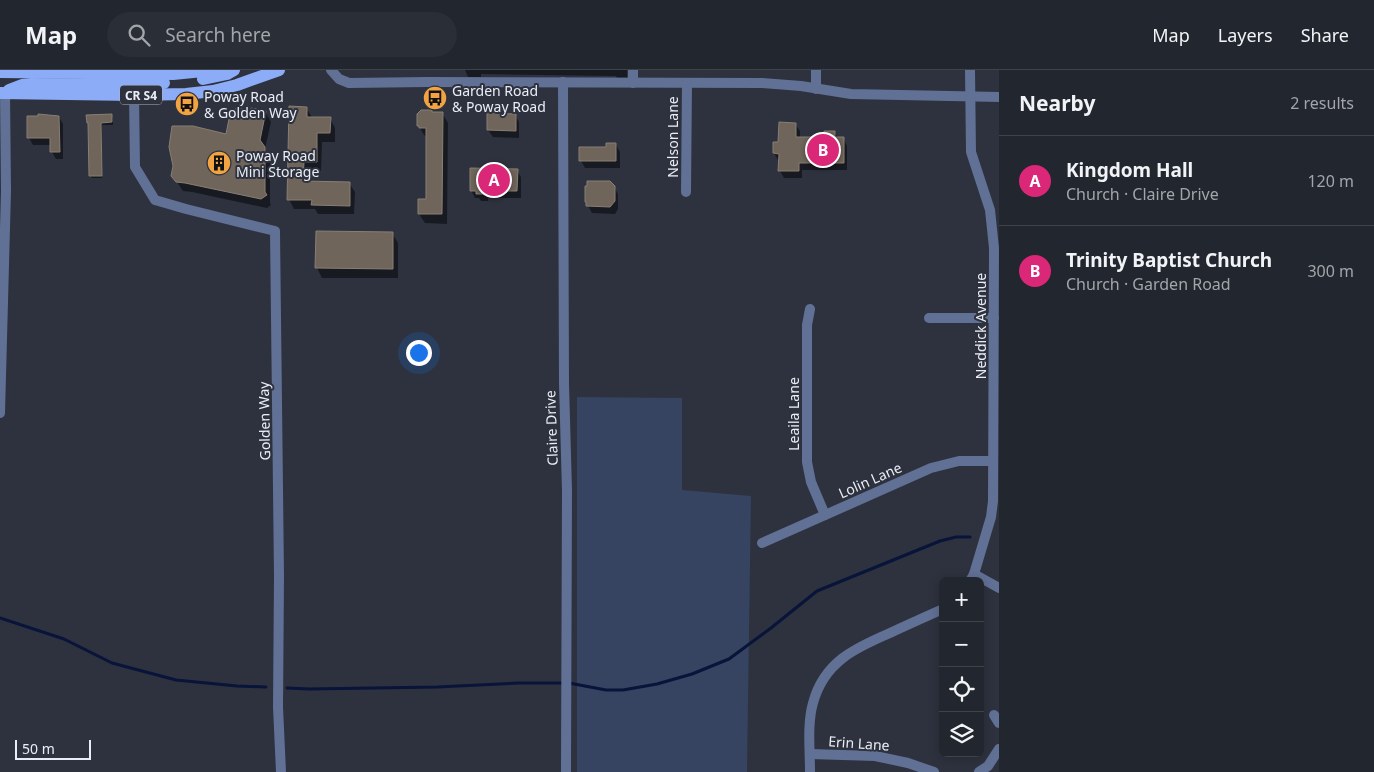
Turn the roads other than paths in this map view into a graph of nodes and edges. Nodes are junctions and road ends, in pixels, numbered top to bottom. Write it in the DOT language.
graph roads {
  1 [pos="213,70"];
  2 [pos="234,70"];
  3 [pos="279,70"];
  4 [pos="331,70"];
  5 [pos="633,70"];
  6 [pos="816,70"];
  7 [pos="970,70"];
  8 [pos="0,72"];
  9 [pos="134,72"];
  10 [pos="563,82"];
  11 [pos="634,83"];
  12 [pos="687,83"];
  13 [pos="816,89"];
  14 [pos="3,93"];
  15 [pos="134,95"];
  16 [pos="970,97"];
  17 [pos="999,97"];
  18 [pos="686,192"];
  19 [pos="810,309"];
  20 [pos="929,318"];
  21 [pos="994,318"];
  22 [pos="0,413"];
  23 [pos="994,461"];
  24 [pos="825,515"];
  25 [pos="762,543"];
  26 [pos="972,577"];
  27 [pos="984,582"];
  28 [pos="999,588"];
  29 [pos="939,611"];
  30 [pos="999,749"];
  31 [pos="810,754"];
  32 [pos="281,772"];
  33 [pos="566,772"];
  34 [pos="810,772"];
  35 [pos="934,772"];
  36 [pos="979,772"];
  1 -- 9 [label="main road, CR S4"];
  2 -- 15 [label="main road"];
  3 -- 15 [label="main road, CR S4"];
  4 -- 10 [label="street"];
  5 -- 11 [label="street"];
  6 -- 13 [label="street"];
  7 -- 16 [label="street, Neddick Avenue"];
  8 -- 9 [label="main road, CR S4"];
  9 -- 14 [label="main road"];
  10 -- 11 [label="street"];
  10 -- 33 [label="street, Claire Drive"];
  11 -- 12 [label="street"];
  12 -- 13 [label="street"];
  12 -- 18 [label="street, Nelson Lane"];
  13 -- 16 [label="street"];
  14 -- 15 [label="main road, CR S4"];
  14 -- 22 [label="street"];
  15 -- 32 [label="street, Golden Way"];
  16 -- 17 [label="street"];
  16 -- 21 [label="street, Neddick Avenue"];
  19 -- 24 [label="street, Leaila Lane"];
  20 -- 21 [label="street"];
  21 -- 23 [label="street, Neddick Avenue"];
  23 -- 24 [label="street, Lolin Lane"];
  23 -- 26 [label="street, Neddick Avenue"];
  24 -- 25 [label="street, Lolin Lane"];
  27 -- 28 [label="street"];
  29 -- 31 [label="street"];
  30 -- 36 [label="street"];
  31 -- 34 [label="street"];
  31 -- 35 [label="street, Erin Lane"];
}
